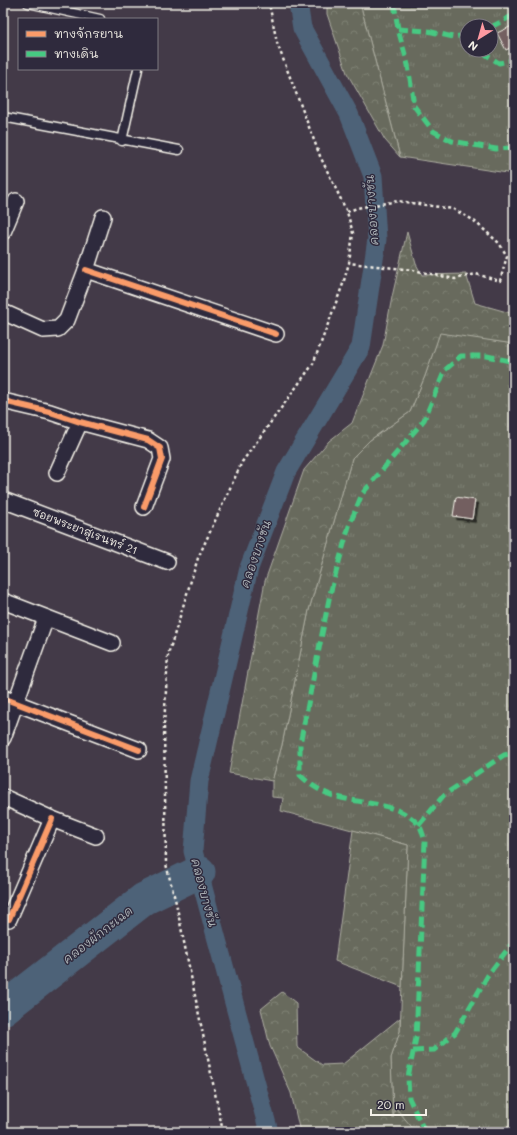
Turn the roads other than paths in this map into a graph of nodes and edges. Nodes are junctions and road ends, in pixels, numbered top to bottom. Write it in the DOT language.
graph roads {
  1 [pos="28,3"];
  2 [pos="96,18"];
  3 [pos="138,70"];
  4 [pos="3,117"];
  5 [pos="122,140"];
  6 [pos="179,150"];
  7 [pos="16,201"];
  8 [pos="103,217"];
  9 [pos="3,232"];
  10 [pos="86,270"];
  11 [pos="3,312"];
  12 [pos="276,334"];
  13 [pos="3,401"];
  14 [pos="80,422"];
  15 [pos="57,473"];
  16 [pos="3,500"];
  17 [pos="144,507"];
  18 [pos="167,562"];
  19 [pos="3,601"];
  20 [pos="46,618"];
  21 [pos="112,643"];
  22 [pos="10,700"];
  23 [pos="3,738"];
  24 [pos="139,750"];
  25 [pos="3,797"];
  26 [pos="52,819"];
  27 [pos="96,836"];
  28 [pos="9,919"];
  1 -- 2 [label="lane"];
  3 -- 5 [label="lane"];
  4 -- 5 [label="lane"];
  5 -- 6 [label="lane"];
  7 -- 9 [label="street"];
  8 -- 10 [label="street"];
  10 -- 11 [label="street"];
  10 -- 12 [label="street"];
  13 -- 14 [label="street"];
  14 -- 15 [label="street"];
  14 -- 17 [label="street"];
  16 -- 18 [label="street, ซอยพระยาสุเรนทร์ 21"];
  19 -- 20 [label="street"];
  20 -- 21 [label="street"];
  20 -- 22 [label="street"];
  22 -- 23 [label="street"];
  22 -- 24 [label="street"];
  25 -- 26 [label="street"];
  26 -- 27 [label="street"];
  26 -- 28 [label="street"];
}
